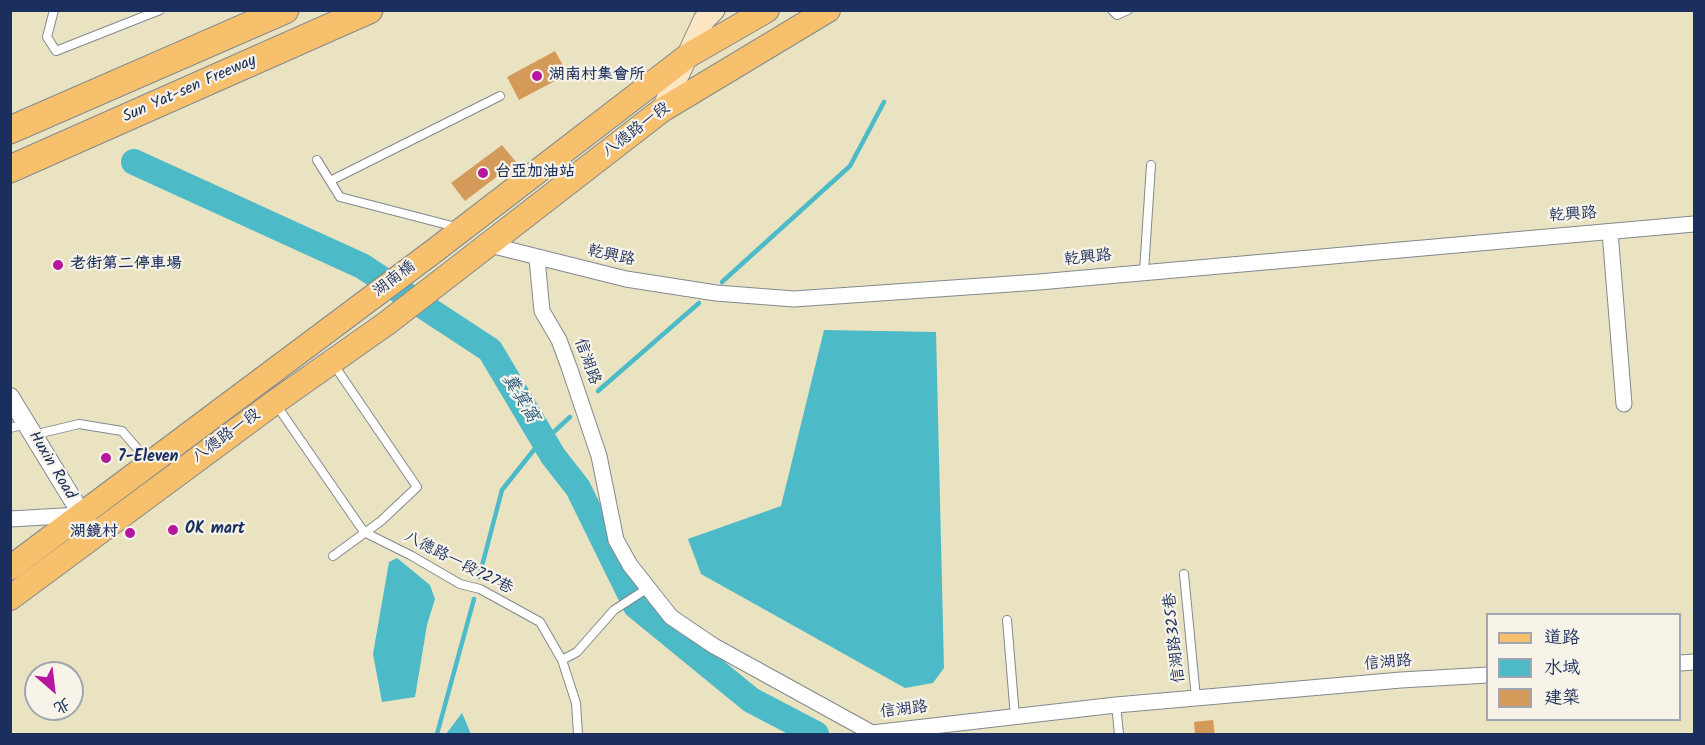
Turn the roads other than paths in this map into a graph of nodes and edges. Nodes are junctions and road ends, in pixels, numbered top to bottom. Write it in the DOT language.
graph roads {
  1 [pos="54,10"];
  2 [pos="160,10"];
  3 [pos="285,10"];
  4 [pos="369,10"];
  5 [pos="714,10"];
  6 [pos="767,10"];
  7 [pos="828,10"];
  8 [pos="1112,10"];
  9 [pos="1128,10"];
  10 [pos="689,55"];
  11 [pos="500,96"];
  12 [pos="662,110"];
  13 [pos="10,130"];
  14 [pos="317,160"];
  15 [pos="1151,165"];
  16 [pos="10,169"];
  17 [pos="330,181"];
  18 [pos="1695,224"];
  19 [pos="463,229"];
  20 [pos="1610,232"];
  21 [pos="490,245"];
  22 [pos="434,251"];
  23 [pos="537,259"];
  24 [pos="457,269"];
  25 [pos="1144,271"];
  26 [pos="357,309"];
  27 [pos="387,323"];
  28 [pos="332,362"];
  29 [pos="10,397"];
  30 [pos="275,402"];
  31 [pos="1624,404"];
  32 [pos="23,429"];
  33 [pos="150,463"];
  34 [pos="80,515"];
  35 [pos="10,519"];
  36 [pos="364,532"];
  37 [pos="96,534"];
  38 [pos="333,556"];
  39 [pos="10,568"];
  40 [pos="1184,574"];
  41 [pos="643,592"];
  42 [pos="10,598"];
  43 [pos="1007,620"];
  44 [pos="562,660"];
  45 [pos="1486,675"];
  46 [pos="1196,698"];
  47 [pos="1116,705"];
  48 [pos="1015,717"];
  49 [pos="873,734"];
  50 [pos="578,735"];
  51 [pos="1119,735"];
  1 -- 2 [label="lane"];
  3 -- 13 [label="highway"];
  4 -- 16 [label="highway, Sun Yat-sen Freeway"];
  5 -- 10 [label="main road"];
  6 -- 10 [label="main road, 八德路一段"];
  7 -- 12 [label="main road, 八德路一段"];
  8 -- 9 [label="lane"];
  10 -- 12 [label="main road"];
  10 -- 19 [label="main road, 八德路一段"];
  11 -- 17 [label="lane"];
  12 -- 21 [label="main road, 八德路一段"];
  14 -- 17 [label="lane"];
  15 -- 25 [label="lane"];
  17 -- 19 [label="lane"];
  18 -- 20 [label="street, 乾興路"];
  19 -- 22 [label="main road, 八德路一段"];
  20 -- 25 [label="street, 乾興路"];
  20 -- 31 [label="street"];
  21 -- 23 [label="street, 乾興路"];
  21 -- 24 [label="main road, 八德路一段"];
  22 -- 26 [label="main road, 湖南橋"];
  23 -- 25 [label="street, 乾興路"];
  23 -- 41 [label="street, 信湖路"];
  24 -- 27 [label="main road, 湖南橋"];
  26 -- 33 [label="main road, 八德路一段"];
  27 -- 28 [label="main road, 八德路一段"];
  28 -- 30 [label="main road, 八德路一段"];
  28 -- 36 [label="lane"];
  29 -- 32 [label="street, Huxin Road"];
  30 -- 36 [label="lane, 八德路一段727巷"];
  30 -- 37 [label="main road, 八德路一段"];
  32 -- 33 [label="lane"];
  32 -- 34 [label="street, Huxin Road"];
  33 -- 34 [label="main road, 八德路一段"];
  34 -- 35 [label="street"];
  34 -- 37 [label="street, Huxin Road"];
  34 -- 39 [label="main road, 八德路一段"];
  36 -- 38 [label="lane"];
  36 -- 44 [label="lane, 八德路一段727巷"];
  37 -- 42 [label="main road, 八德路一段"];
  40 -- 46 [label="lane, 信湖路325巷"];
  41 -- 44 [label="lane"];
  41 -- 49 [label="street, 信湖路"];
  43 -- 48 [label="lane"];
  44 -- 50 [label="lane, 八德路一段727巷"];
  45 -- 46 [label="street, 信湖路"];
  46 -- 47 [label="street, 信湖路"];
  47 -- 48 [label="street, 信湖路"];
  47 -- 51 [label="lane"];
  48 -- 49 [label="street, 信湖路"];
}
